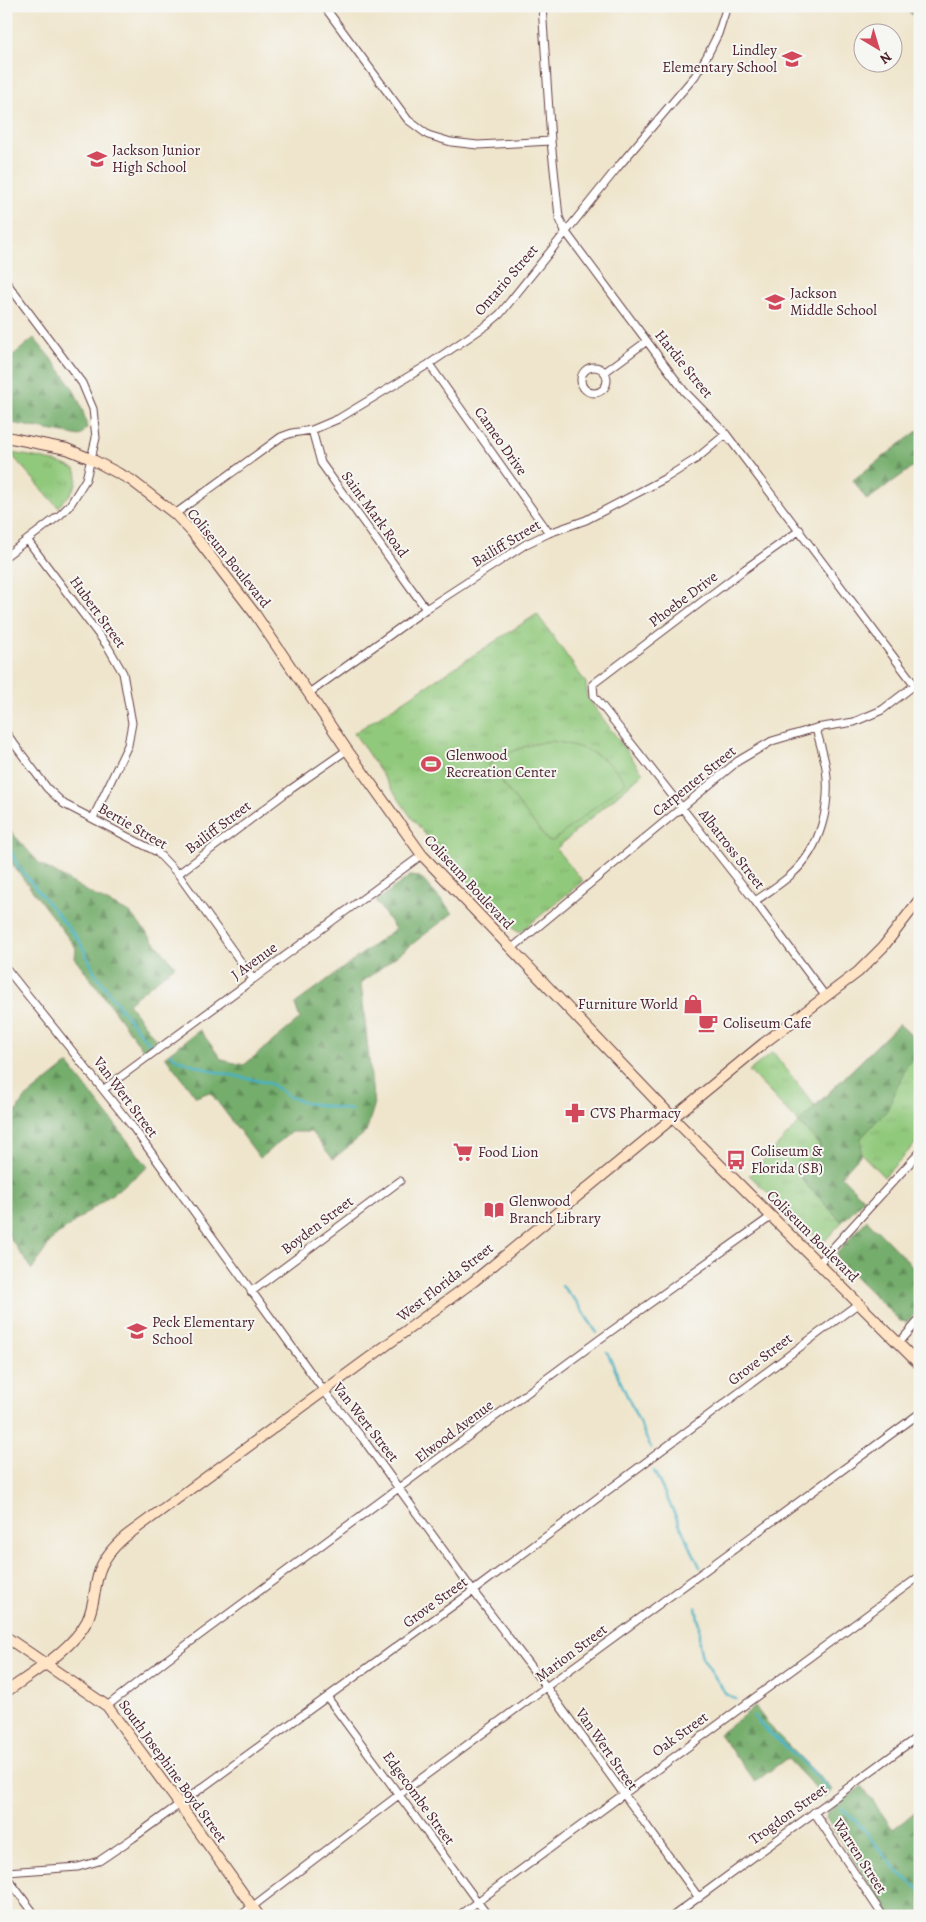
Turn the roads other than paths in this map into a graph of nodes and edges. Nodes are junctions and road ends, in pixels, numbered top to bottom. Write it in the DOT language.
graph roads {
  1 [pos="324,6"];
  2 [pos="542,6"];
  3 [pos="727,6"];
  4 [pos="551,142"];
  5 [pos="565,230"];
  6 [pos="6,282"];
  7 [pos="647,341"];
  8 [pos="429,364"];
  9 [pos="605,372"];
  10 [pos="312,430"];
  11 [pos="726,434"];
  12 [pos="6,437"];
  13 [pos="91,459"];
  14 [pos="175,514"];
  15 [pos="800,530"];
  16 [pos="549,533"];
  17 [pos="28,541"];
  18 [pos="6,556"];
  19 [pos="426,608"];
  20 [pos="917,683"];
  21 [pos="920,692"];
  22 [pos="309,693"];
  23 [pos="594,696"];
  24 [pos="816,728"];
  25 [pos="6,733"];
  26 [pos="347,750"];
  27 [pos="682,808"];
  28 [pos="93,818"];
  29 [pos="422,855"];
  30 [pos="178,874"];
  31 [pos="920,898"];
  32 [pos="756,901"];
  33 [pos="511,949"];
  34 [pos="6,968"];
  35 [pos="253,978"];
  36 [pos="826,997"];
  37 [pos="104,1089"];
  38 [pos="673,1118"];
  39 [pos="920,1152"];
  40 [pos="400,1181"];
  41 [pos="772,1216"];
  42 [pos="819,1264"];
  43 [pos="251,1292"];
  44 [pos="859,1303"];
  45 [pos="920,1319"];
  46 [pos="899,1343"];
  47 [pos="920,1366"];
  48 [pos="324,1391"];
  49 [pos="920,1413"];
  50 [pos="400,1488"];
  51 [pos="920,1576"];
  52 [pos="473,1591"];
  53 [pos="6,1637"];
  54 [pos="45,1664"];
  55 [pos="547,1688"];
  56 [pos="6,1692"];
  57 [pos="327,1697"];
  58 [pos="107,1706"];
  59 [pos="920,1735"];
  60 [pos="400,1794"];
  61 [pos="622,1794"];
  62 [pos="180,1805"];
  63 [pos="814,1812"];
  64 [pos="6,1872"];
  65 [pos="6,1876"];
  66 [pos="699,1898"];
  67 [pos="477,1902"];
  68 [pos="255,1911"];
  69 [pos="36,1916"];
  70 [pos="240,1916"];
  71 [pos="458,1916"];
  72 [pos="488,1916"];
  73 [pos="673,1916"];
  74 [pos="882,1916"];
  1 -- 4 [label="street"];
  2 -- 4 [label="street, Hardie Street"];
  3 -- 5 [label="street, Ontario Street"];
  4 -- 5 [label="street, Hardie Street"];
  5 -- 7 [label="street, Hardie Street"];
  5 -- 8 [label="street, Ontario Street"];
  6 -- 13 [label="street"];
  7 -- 9 [label="street"];
  7 -- 11 [label="street, Hardie Street"];
  8 -- 10 [label="street, Ontario Street"];
  8 -- 16 [label="street, Cameo Drive"];
  10 -- 14 [label="street, Ontario Street"];
  10 -- 19 [label="street, Saint Mark Road"];
  11 -- 15 [label="street, Hardie Street"];
  11 -- 16 [label="street, Bailiff Street"];
  12 -- 13 [label="main road, Coliseum Boulevard"];
  13 -- 14 [label="main road, Coliseum Boulevard"];
  13 -- 17 [label="street"];
  14 -- 22 [label="main road, Coliseum Boulevard"];
  15 -- 20 [label="street, Hardie Street"];
  15 -- 23 [label="street, Phoebe Drive"];
  16 -- 19 [label="street, Bailiff Street"];
  17 -- 18 [label="street"];
  17 -- 28 [label="street, Hubert Street"];
  19 -- 22 [label="street, Bailiff Street"];
  20 -- 21 [label="street, Hardie Street"];
  20 -- 24 [label="street, Carpenter Street"];
  22 -- 26 [label="main road, Coliseum Boulevard"];
  23 -- 27 [label="street, Albatross Street"];
  24 -- 27 [label="street, Carpenter Street"];
  24 -- 32 [label="street"];
  25 -- 28 [label="street, Bertie Street"];
  26 -- 29 [label="main road, Coliseum Boulevard"];
  26 -- 30 [label="street, Bailiff Street"];
  27 -- 32 [label="street, Albatross Street"];
  27 -- 33 [label="street, Carpenter Street"];
  28 -- 30 [label="street, Bertie Street"];
  29 -- 33 [label="main road, Coliseum Boulevard"];
  29 -- 35 [label="street, J Avenue"];
  30 -- 35 [label="street, Bertie Street"];
  31 -- 36 [label="main road, West Florida Street"];
  32 -- 36 [label="street, Albatross Street"];
  33 -- 38 [label="main road, Coliseum Boulevard"];
  34 -- 37 [label="street, Van Wert Street"];
  35 -- 37 [label="street, J Avenue"];
  36 -- 38 [label="main road, West Florida Street"];
  37 -- 43 [label="street, Van Wert Street"];
  38 -- 41 [label="main road, Coliseum Boulevard"];
  38 -- 48 [label="main road, West Florida Street"];
  39 -- 42 [label="street"];
  40 -- 43 [label="street, Boyden Street"];
  41 -- 42 [label="main road, Coliseum Boulevard"];
  41 -- 50 [label="street, Elwood Avenue"];
  42 -- 44 [label="main road, Coliseum Boulevard"];
  43 -- 48 [label="street, Van Wert Street"];
  44 -- 46 [label="main road, Coliseum Boulevard"];
  44 -- 52 [label="street, Grove Street"];
  45 -- 46 [label="street"];
  46 -- 47 [label="main road, Coliseum Boulevard"];
  48 -- 50 [label="street, Van Wert Street"];
  48 -- 54 [label="main road, West Florida Street"];
  49 -- 55 [label="street, Marion Street"];
  50 -- 52 [label="street, Van Wert Street"];
  50 -- 58 [label="street, Elwood Avenue"];
  51 -- 61 [label="street, Oak Street"];
  52 -- 55 [label="street, Van Wert Street"];
  52 -- 57 [label="street, Grove Street"];
  53 -- 54 [label="main road, South Josephine Boyd Street"];
  54 -- 56 [label="main road, West Florida Street"];
  54 -- 58 [label="main road, South Josephine Boyd Street"];
  55 -- 60 [label="street, Marion Street"];
  55 -- 61 [label="street, Van Wert Street"];
  57 -- 60 [label="street, Edgecombe Street"];
  57 -- 62 [label="street, Grove Street"];
  58 -- 62 [label="main road, South Josephine Boyd Street"];
  59 -- 63 [label="street, Trogdon Street"];
  60 -- 67 [label="street, Edgecombe Street"];
  60 -- 68 [label="street, Marion Street"];
  61 -- 66 [label="street, Van Wert Street"];
  61 -- 67 [label="street, Oak Street"];
  62 -- 64 [label="street, Grove Street"];
  62 -- 68 [label="main road, South Josephine Boyd Street"];
  63 -- 66 [label="street, Trogdon Street"];
  63 -- 74 [label="street, Warren Street"];
  65 -- 69 [label="street"];
  66 -- 73 [label="street, Trogdon Street"];
  67 -- 71 [label="street, Oak Street"];
  67 -- 72 [label="street, Edgecombe Street"];
  68 -- 70 [label="street, Marion Street"];
}
